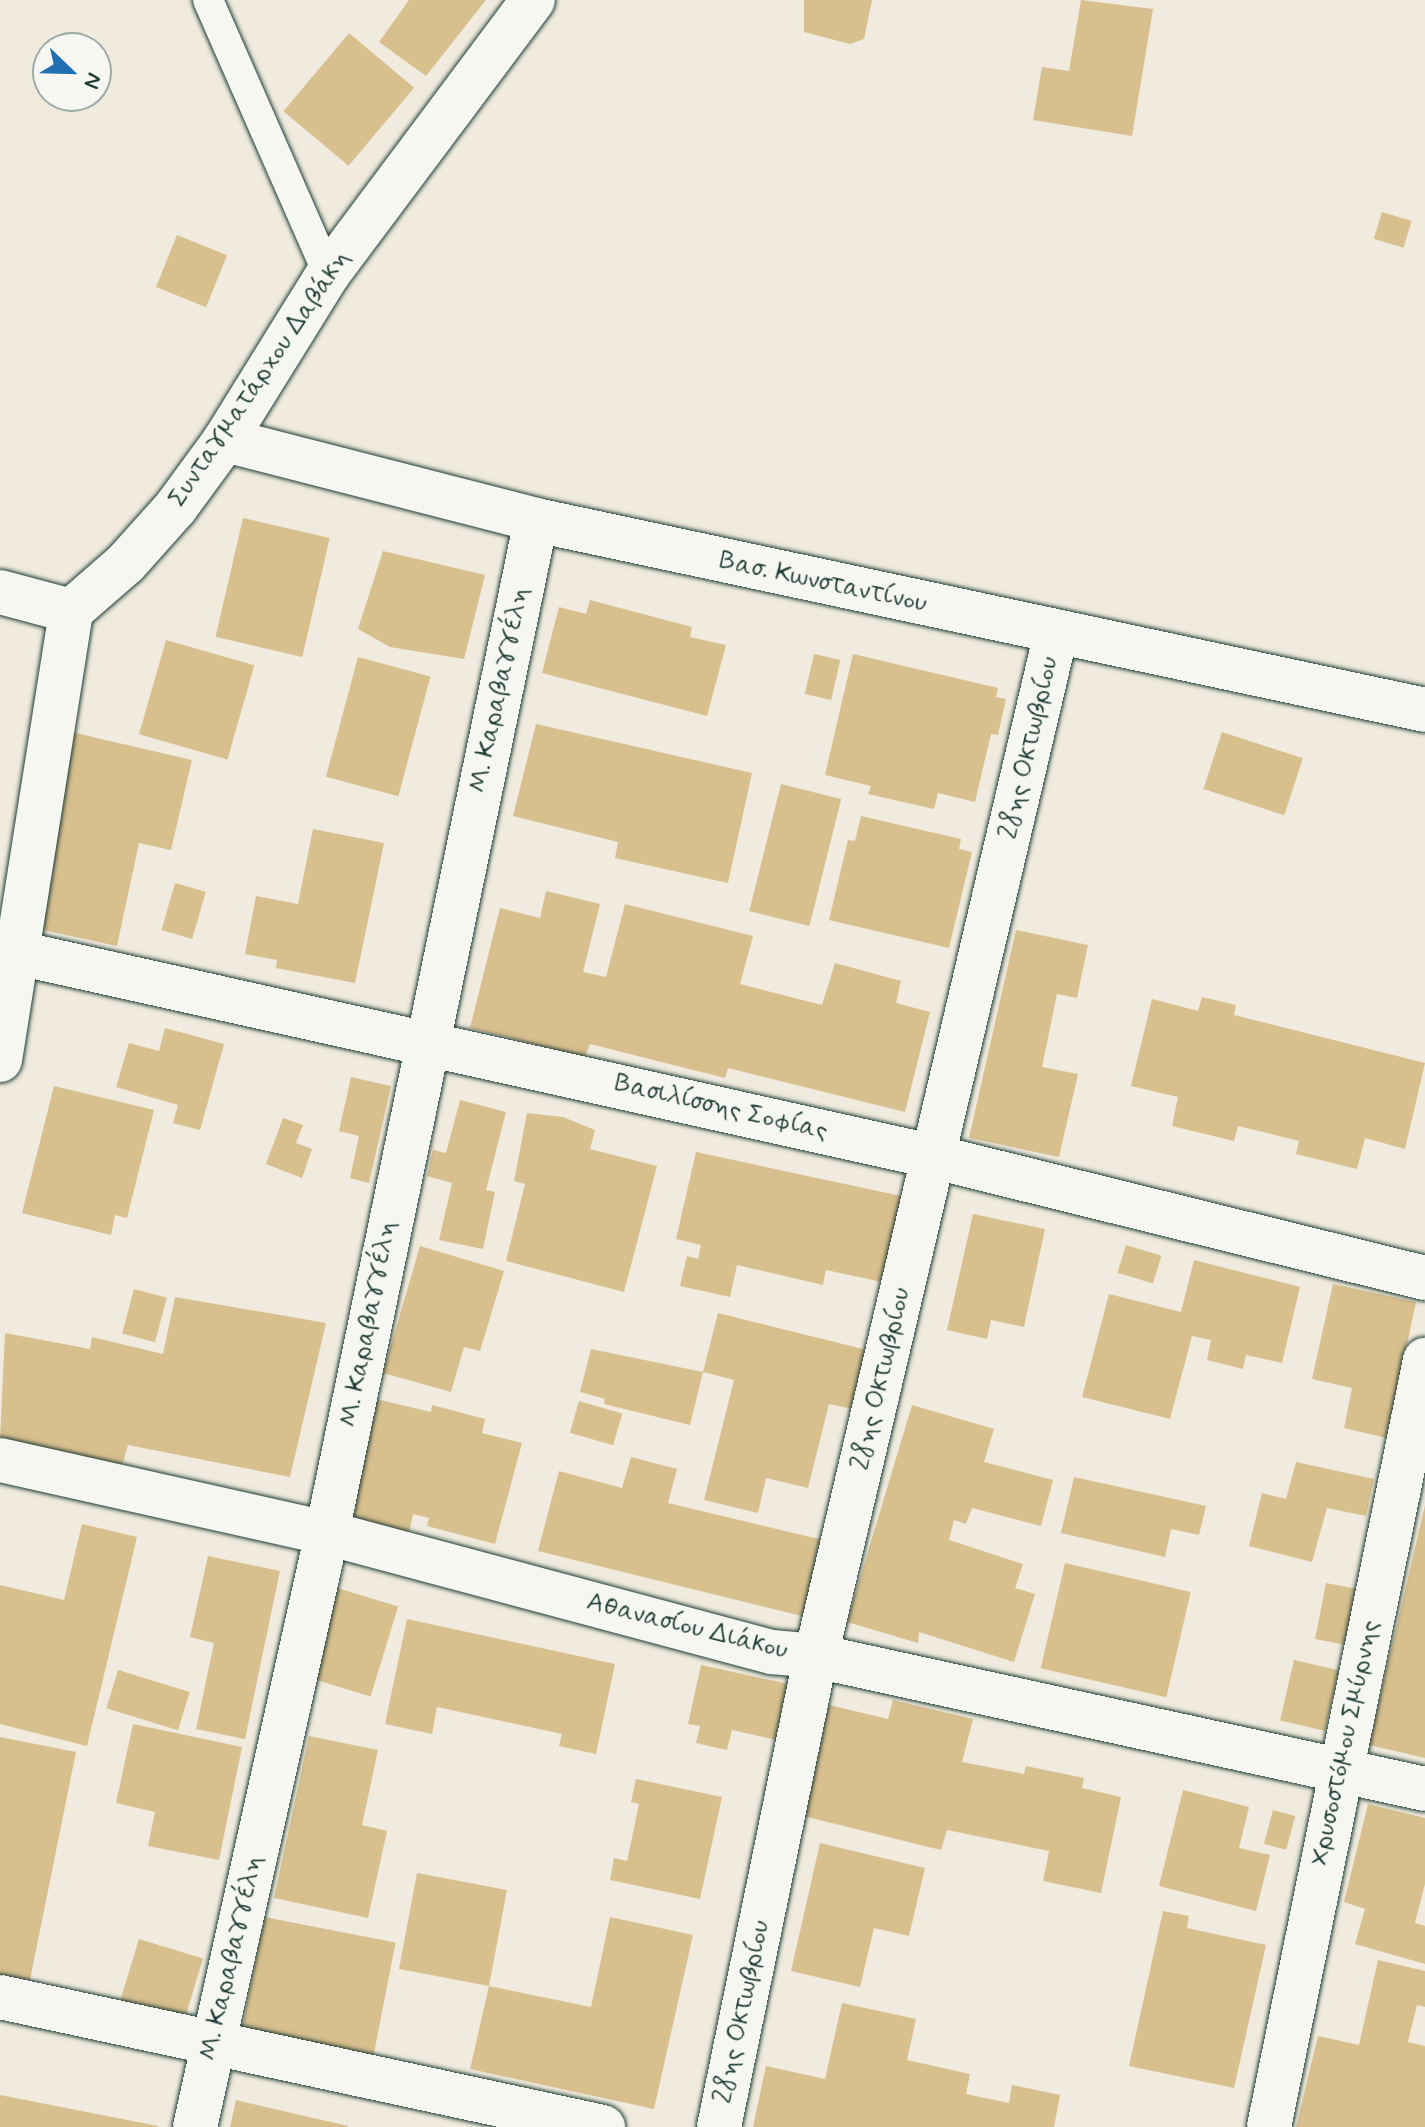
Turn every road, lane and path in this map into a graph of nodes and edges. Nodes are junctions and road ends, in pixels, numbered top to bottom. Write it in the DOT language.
graph roads {
  1 [pos="208,0"];
  2 [pos="533,0"];
  3 [pos="328,274"];
  4 [pos="225,440"];
  5 [pos="536,520"];
  6 [pos="0,592"];
  7 [pos="71,611"];
  8 [pos="1056,633"];
  9 [pos="1425,710"];
  10 [pos="7,949"];
  11 [pos="425,1040"];
  12 [pos="0,1060"];
  13 [pos="935,1157"];
  14 [pos="1425,1278"];
  15 [pos="1425,1360"];
  16 [pos="0,1460"];
  17 [pos="327,1533"];
  18 [pos="816,1656"];
  19 [pos="1340,1768"];
  20 [pos="1425,1789"];
  21 [pos="0,1997"];
  22 [pos="212,2042"];
  23 [pos="195,2127"];
  24 [pos="603,2127"];
  25 [pos="719,2127"];
  26 [pos="1269,2127"];
  1 -- 3 [label="lane"];
  2 -- 3 [label="street, Συνταγματάρχου Δαβάκη"];
  3 -- 4 [label="street, Συνταγματάρχου Δαβάκη"];
  4 -- 5 [label="street, Βασ. Κωνσταντίνου"];
  4 -- 7 [label="street, Συνταγματάρχου Δαβάκη"];
  5 -- 8 [label="street, Βασ. Κωνσταντίνου"];
  5 -- 11 [label="street, Μ. Καραβαγγέλη"];
  6 -- 7 [label="street"];
  7 -- 10 [label="street"];
  8 -- 9 [label="street, Βασ. Κωνσταντίνου"];
  8 -- 13 [label="street, 28ης Οκτωβρίου"];
  10 -- 11 [label="street, Βασιλίσσης Σοφίας"];
  10 -- 12 [label="street"];
  11 -- 13 [label="street, Βασιλίσσης Σοφίας"];
  11 -- 17 [label="street, Μ. Καραβαγγέλη"];
  13 -- 14 [label="street, Βασιλίσσης Σοφίας"];
  13 -- 18 [label="street, 28ης Οκτωβρίου"];
  15 -- 19 [label="street, Χρυσοστόμου Σμύρνης"];
  16 -- 17 [label="street, Αθανασίου Διάκου"];
  17 -- 18 [label="street, Αθανασίου Διάκου"];
  17 -- 22 [label="street, Μ. Καραβαγγέλη"];
  18 -- 19 [label="street, Αθανασίου Διάκου"];
  18 -- 25 [label="street, 28ης Οκτωβρίου"];
  19 -- 20 [label="street, Αθανασίου Διάκου"];
  19 -- 26 [label="street, Χρυσοστόμου Σμύρνης"];
  21 -- 22 [label="street"];
  22 -- 23 [label="street, Μ. Καραβαγγέλη"];
  22 -- 24 [label="street"];
}
